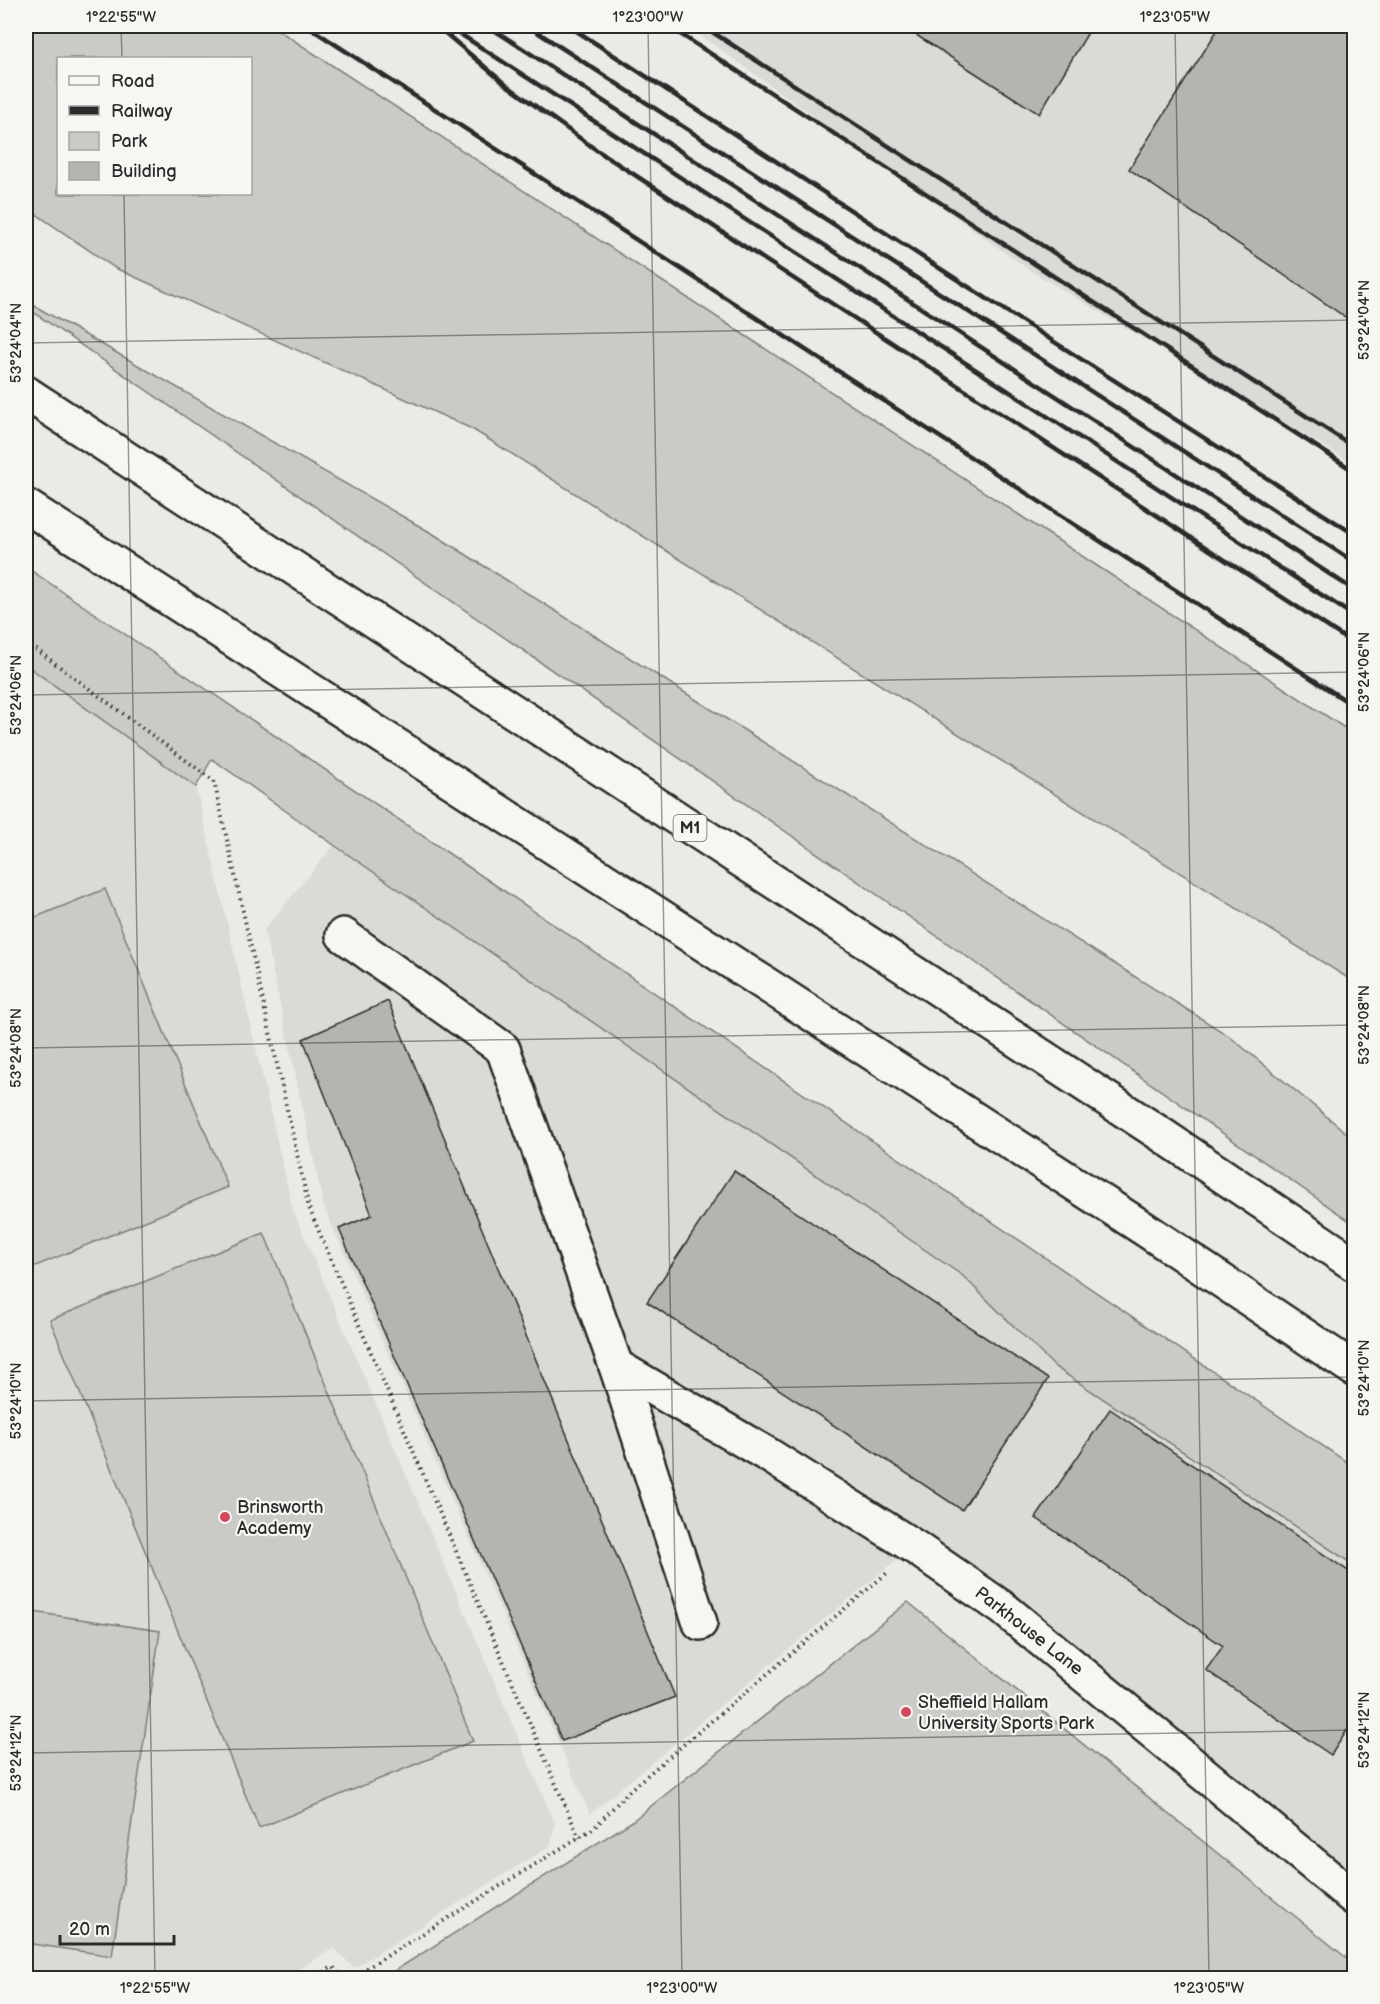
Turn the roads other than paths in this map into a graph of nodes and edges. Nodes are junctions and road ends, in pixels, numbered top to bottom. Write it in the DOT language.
graph roads {
  1 [pos="26,393"];
  2 [pos="26,506"];
  3 [pos="342,934"];
  4 [pos="1354,1264"];
  5 [pos="616,1366"];
  6 [pos="1354,1370"];
  7 [pos="700,1623"];
  8 [pos="1354,1898"];
  1 -- 4 [label="main road, M1"];
  2 -- 6 [label="main road"];
  3 -- 5 [label="main road"];
  5 -- 7 [label="main road"];
  5 -- 8 [label="main road, Parkhouse Lane"];
}
